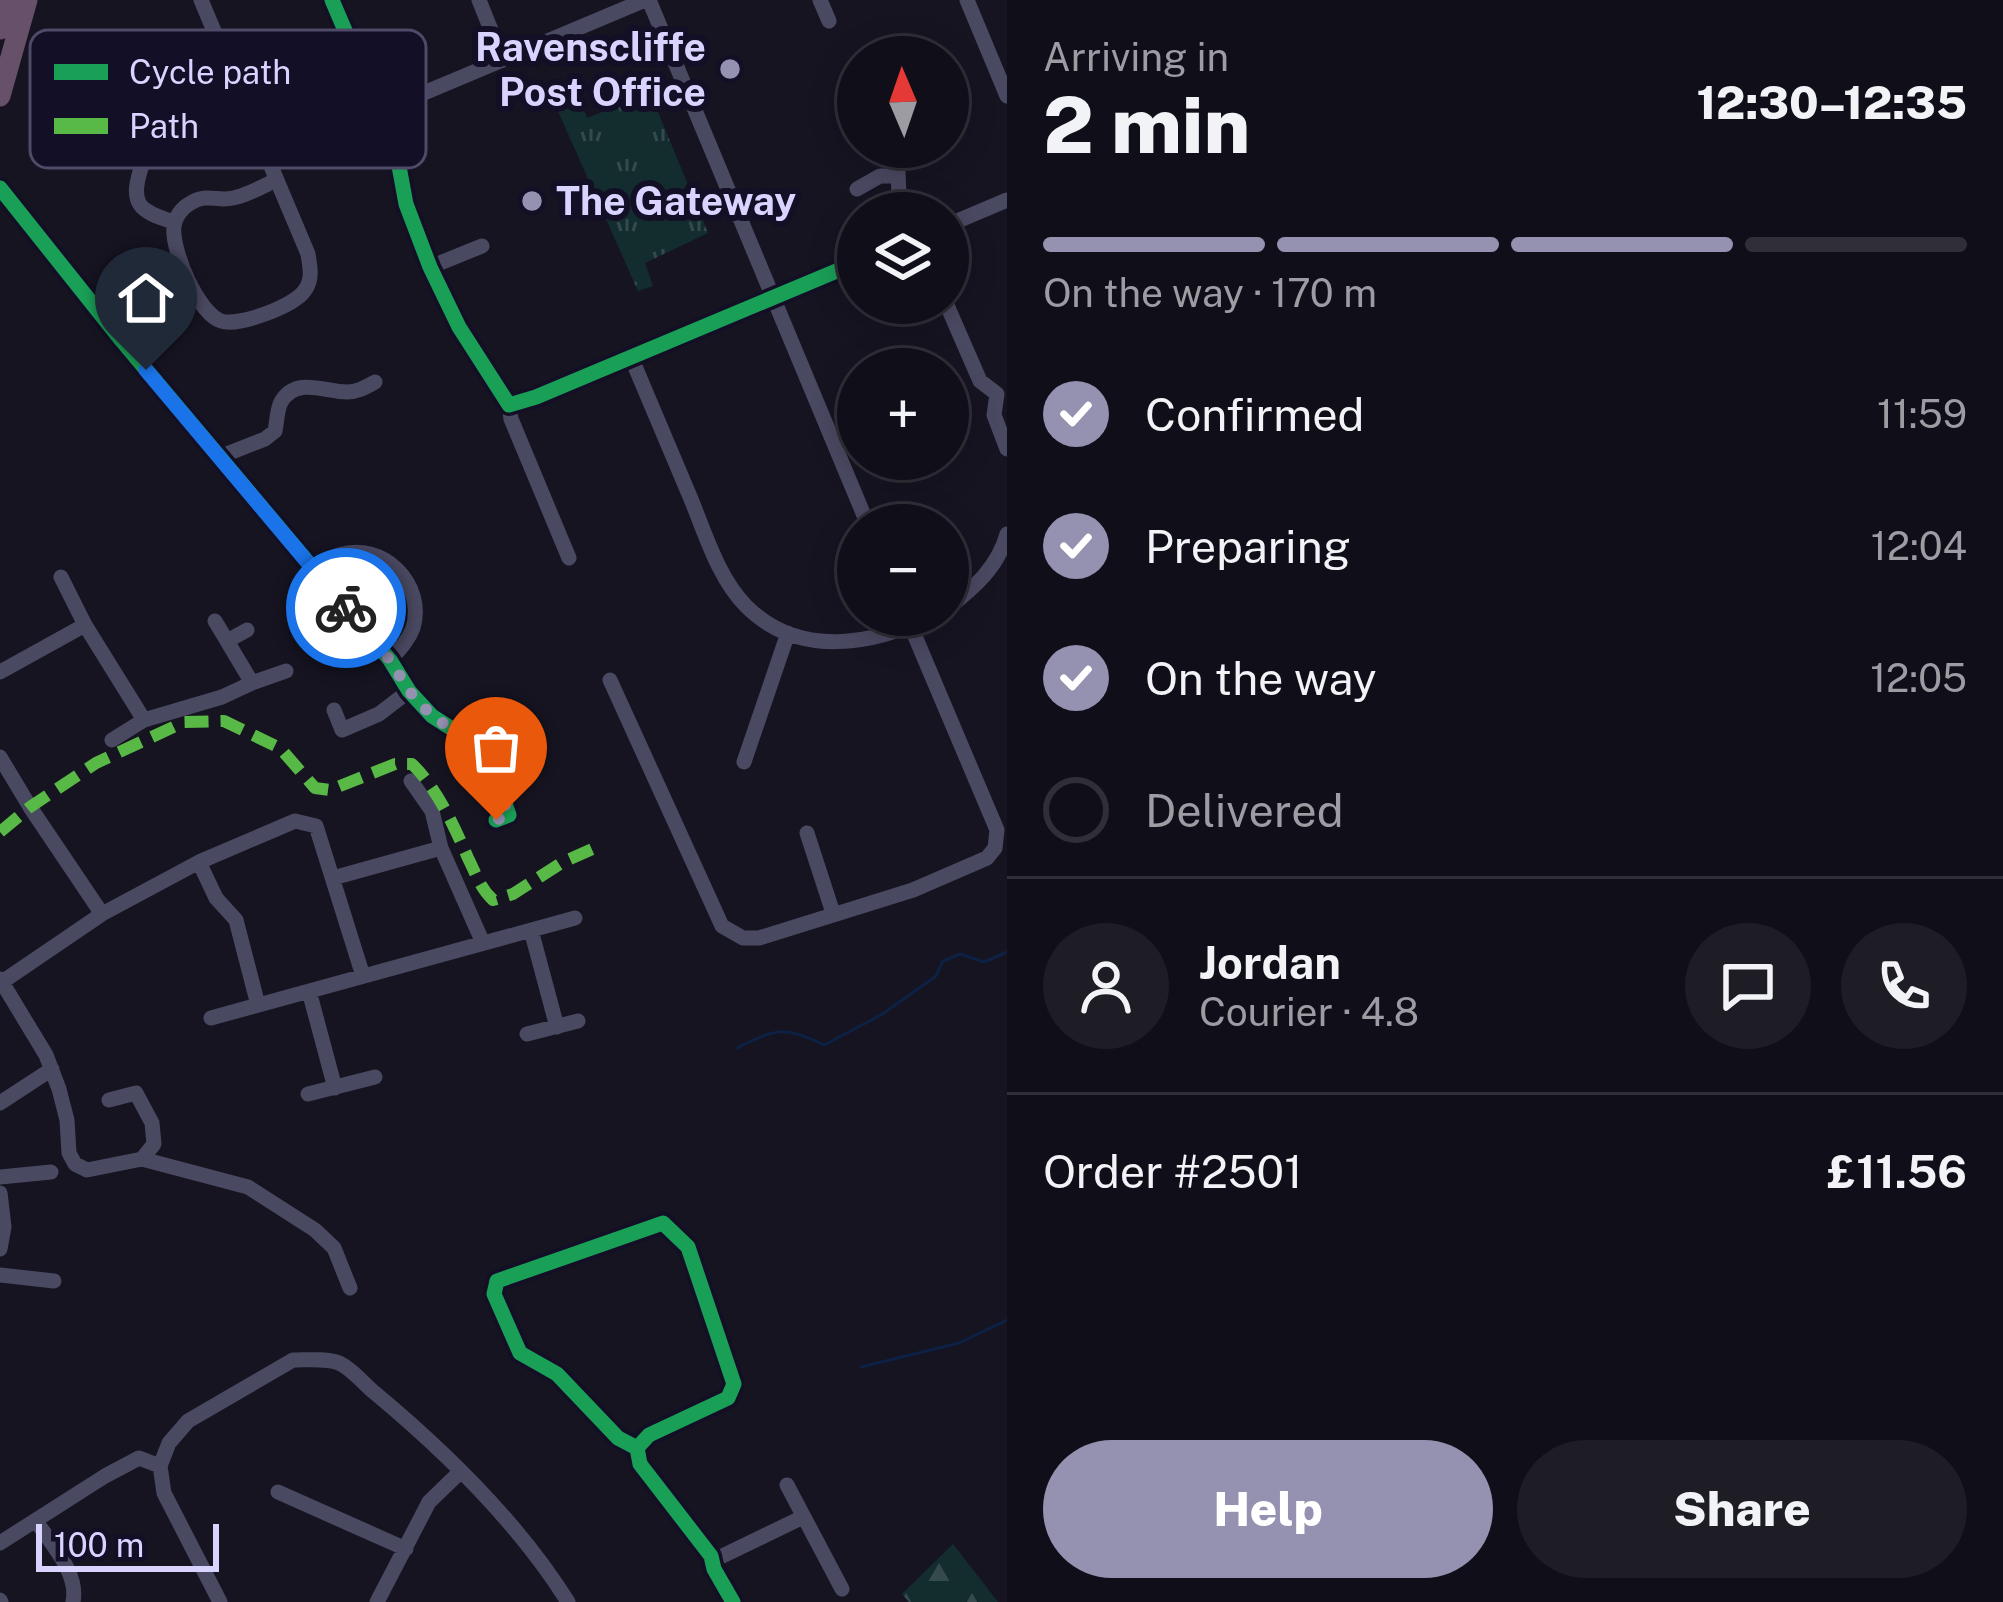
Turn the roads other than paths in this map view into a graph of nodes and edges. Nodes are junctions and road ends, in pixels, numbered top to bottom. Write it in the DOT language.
graph roads {
  1 [pos="8,0"];
  2 [pos="27,0"];
  3 [pos="201,0"];
  4 [pos="332,0"];
  5 [pos="478,0"];
  6 [pos="647,0"];
  7 [pos="820,0"];
  8 [pos="967,0"];
  9 [pos="829,21"];
  10 [pos="0,29"];
  11 [pos="214,30"];
  12 [pos="345,30"];
  13 [pos="503,60"];
  14 [pos="426,92"];
  15 [pos="0,96"];
  16 [pos="1007,96"];
  17 [pos="141,168"];
  18 [pos="271,168"];
  19 [pos="399,168"];
  20 [pos="897,168"];
  21 [pos="897,176"];
  22 [pos="276,180"];
  23 [pos="0,188"];
  24 [pos="856,189"];
  25 [pos="899,192"];
  26 [pos="1007,200"];
  27 [pos="969,216"];
  28 [pos="174,222"];
  29 [pos="482,246"];
  30 [pos="430,267"];
  31 [pos="837,271"];
  32 [pos="772,297"];
  33 [pos="955,324"];
  34 [pos="631,356"];
  35 [pos="375,382"];
  36 [pos="1002,392"];
  37 [pos="509,405"];
  38 [pos="1007,448"];
  39 [pos="219,458"];
  40 [pos="859,504"];
  41 [pos="1007,534"];
  42 [pos="569,558"];
  43 [pos="315,571"];
  44 [pos="61,577"];
  45 [pos="969,591"];
  46 [pos="214,621"];
  47 [pos="85,625"];
  48 [pos="247,629"];
  49 [pos="788,633"];
  50 [pos="881,636"];
  51 [pos="915,636"];
  52 [pos="226,641"];
  53 [pos="390,660"];
  54 [pos="286,671"];
  55 [pos="0,672"];
  56 [pos="610,680"];
  57 [pos="252,683"];
  58 [pos="409,691"];
  59 [pos="334,710"];
  60 [pos="144,720"];
  61 [pos="112,740"];
  62 [pos="0,757"];
  63 [pos="744,762"];
  64 [pos="411,781"];
  65 [pos="496,820"];
  66 [pos="807,833"];
  67 [pos="441,848"];
  68 [pos="199,862"];
  69 [pos="333,878"];
  70 [pos="102,914"];
  71 [pos="833,914"];
  72 [pos="575,918"];
  73 [pos="531,930"];
  74 [pos="483,943"];
  75 [pos="363,976"];
  76 [pos="1,980"];
  77 [pos="309,991"];
  78 [pos="258,1005"];
  79 [pos="212,1018"];
  80 [pos="578,1021"];
  81 [pos="557,1028"];
  82 [pos="527,1034"];
  83 [pos="52,1069"];
  84 [pos="375,1078"];
  85 [pos="335,1088"];
  86 [pos="308,1094"];
  87 [pos="110,1100"];
  88 [pos="0,1103"];
  89 [pos="142,1159"];
  90 [pos="51,1172"];
  91 [pos="0,1177"];
  92 [pos="0,1193"];
  93 [pos="0,1249"];
  94 [pos="0,1275"];
  95 [pos="54,1281"];
  96 [pos="350,1288"];
  97 [pos="637,1448"];
  98 [pos="160,1466"];
  99 [pos="460,1472"];
  100 [pos="787,1485"];
  101 [pos="278,1492"];
  102 [pos="803,1517"];
  103 [pos="36,1520"];
  104 [pos="0,1544"];
  105 [pos="406,1549"];
  106 [pos="712,1562"];
  107 [pos="842,1589"];
  108 [pos="74,1602"];
  109 [pos="220,1602"];
  110 [pos="377,1602"];
  111 [pos="568,1602"];
  112 [pos="733,1602"];
  1 -- 10 [label="highway"];
  2 -- 15 [label="highway"];
  3 -- 11 [label="street"];
  4 -- 12 [label="street"];
  5 -- 13 [label="street"];
  6 -- 13 [label="street"];
  6 -- 32 [label="street"];
  7 -- 9 [label="street"];
  8 -- 16 [label="street"];
  13 -- 14 [label="street"];
  17 -- 28 [label="street"];
  18 -- 22 [label="street"];
  19 -- 30 [label="street"];
  20 -- 21 [label="street"];
  21 -- 24 [label="street"];
  21 -- 25 [label="street"];
  22 -- 28 [label="street"];
  22 -- 28 [label="street"];
  23 -- 39 [label="street"];
  26 -- 27 [label="street"];
  29 -- 30 [label="street"];
  30 -- 37 [label="street"];
  31 -- 32 [label="street"];
  32 -- 34 [label="street"];
  32 -- 40 [label="street"];
  33 -- 36 [label="street"];
  34 -- 37 [label="street"];
  34 -- 49 [label="street"];
  35 -- 39 [label="street"];
  36 -- 38 [label="street"];
  37 -- 42 [label="street"];
  39 -- 43 [label="street"];
  41 -- 45 [label="street"];
  43 -- 53 [label="street"];
  43 -- 53 [label="street"];
  44 -- 47 [label="street"];
  46 -- 52 [label="street"];
  47 -- 55 [label="street"];
  47 -- 60 [label="street"];
  48 -- 52 [label="street"];
  49 -- 50 [label="street"];
  49 -- 63 [label="street"];
  51 -- 71 [label="street"];
  52 -- 57 [label="street"];
  53 -- 58 [label="street"];
  54 -- 57 [label="street"];
  56 -- 71 [label="street"];
  57 -- 60 [label="street"];
  58 -- 59 [label="street"];
  58 -- 65 [label="street"];
  60 -- 61 [label="street"];
  62 -- 70 [label="street"];
  64 -- 67 [label="street"];
  66 -- 71 [label="street"];
  67 -- 69 [label="street"];
  67 -- 74 [label="street"];
  68 -- 69 [label="street"];
  68 -- 70 [label="street"];
  68 -- 78 [label="street"];
  69 -- 75 [label="street"];
  70 -- 76 [label="street"];
  72 -- 73 [label="street"];
  73 -- 74 [label="street"];
  73 -- 81 [label="street"];
  74 -- 75 [label="street"];
  75 -- 77 [label="street"];
  76 -- 83 [label="street"];
  77 -- 78 [label="street"];
  77 -- 85 [label="street"];
  78 -- 79 [label="street"];
  80 -- 81 [label="street"];
  81 -- 82 [label="street"];
  83 -- 88 [label="street"];
  83 -- 89 [label="street"];
  84 -- 85 [label="street"];
  85 -- 86 [label="street"];
  87 -- 89 [label="street"];
  89 -- 96 [label="street"];
  90 -- 91 [label="street"];
  92 -- 93 [label="street"];
  94 -- 95 [label="street"];
  97 -- 97 [label="street"];
  97 -- 106 [label="street"];
  98 -- 99 [label="street"];
  98 -- 103 [label="street"];
  98 -- 109 [label="street"];
  99 -- 105 [label="street"];
  99 -- 111 [label="street"];
  100 -- 102 [label="street"];
  101 -- 105 [label="street"];
  102 -- 106 [label="street"];
  102 -- 107 [label="street"];
  103 -- 104 [label="street"];
  103 -- 108 [label="street"];
  105 -- 110 [label="street"];
  106 -- 112 [label="street"];
}
